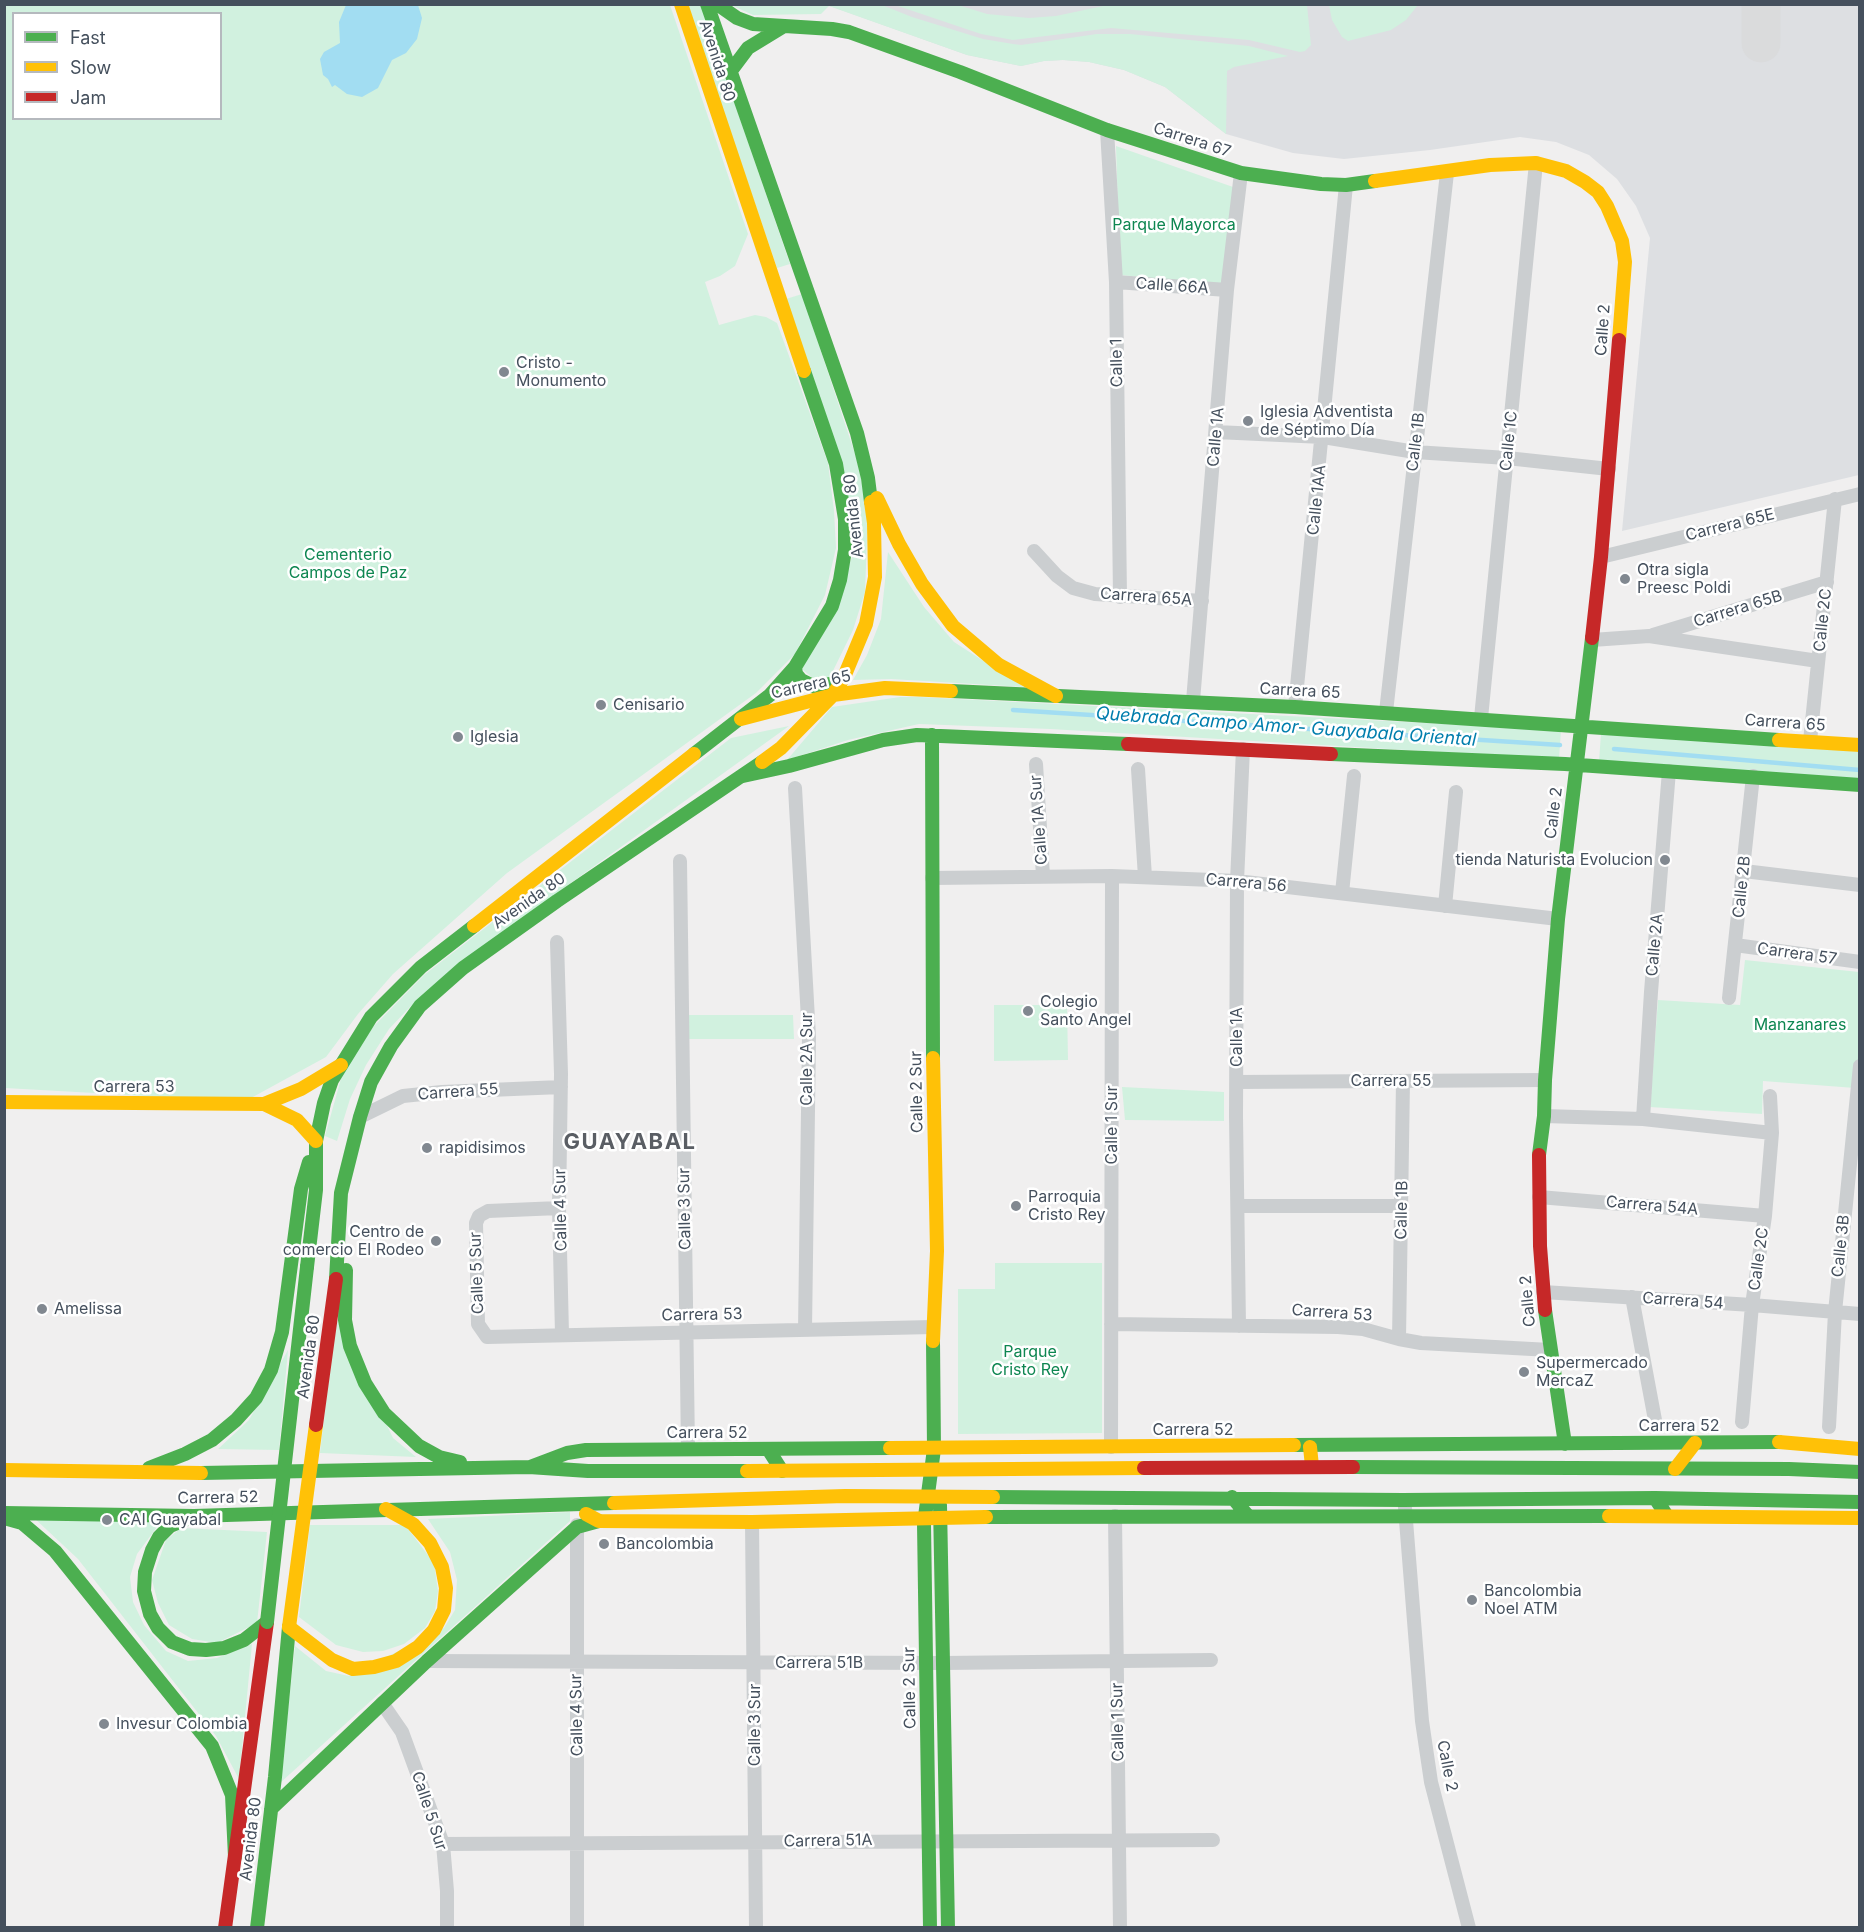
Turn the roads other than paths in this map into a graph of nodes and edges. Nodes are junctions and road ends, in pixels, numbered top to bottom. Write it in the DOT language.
graph roads {
  1 [pos="681,4"];
  2 [pos="707,4"];
  3 [pos="717,4"];
  4 [pos="786,25"];
  5 [pos="730,72"];
  6 [pos="1107,130"];
  7 [pos="1536,164"];
  8 [pos="1241,173"];
  9 [pos="1447,173"];
  10 [pos="1346,185"];
  11 [pos="1598,192"];
  12 [pos="1116,282"];
  13 [pos="1227,290"];
  14 [pos="1216,432"];
  15 [pos="1323,438"];
  16 [pos="1415,452"];
  17 [pos="1507,458"];
  18 [pos="1609,469"];
  19 [pos="868,478"];
  20 [pos="1860,494"];
  21 [pos="1835,500"];
  22 [pos="1034,551"];
  23 [pos="1601,557"];
  24 [pos="1827,582"];
  25 [pos="1120,597"];
  26 [pos="1202,601"];
  27 [pos="1649,636"];
  28 [pos="1592,640"];
  29 [pos="1818,661"];
  30 [pos="795,667"];
  31 [pos="844,677"];
  32 [pos="833,695"];
  33 [pos="1056,696"];
  34 [pos="1193,701"];
  35 [pos="1295,707"];
  36 [pos="1386,712"];
  37 [pos="1481,718"];
  38 [pos="741,719"];
  39 [pos="1583,726"];
  40 [pos="932,735"];
  41 [pos="1810,741"];
  42 [pos="1860,745"];
  43 [pos="1243,749"];
  44 [pos="1036,765"];
  45 [pos="1577,765"];
  46 [pos="1138,769"];
  47 [pos="1669,771"];
  48 [pos="743,776"];
  49 [pos="1354,776"];
  50 [pos="1754,776"];
  51 [pos="1860,785"];
  52 [pos="795,788"];
  53 [pos="1456,792"];
  54 [pos="680,861"];
  55 [pos="1744,871"];
  56 [pos="1043,876"];
  57 [pos="1112,876"];
  58 [pos="1145,877"];
  59 [pos="932,878"];
  60 [pos="1238,881"];
  61 [pos="1860,885"];
  62 [pos="1342,893"];
  63 [pos="1445,906"];
  64 [pos="1558,919"];
  65 [pos="557,942"];
  66 [pos="1735,945"];
  67 [pos="1860,962"];
  68 [pos="1729,998"];
  69 [pos="341,1065"];
  70 [pos="1860,1066"];
  71 [pos="1545,1080"];
  72 [pos="1237,1082"];
  73 [pos="1403,1082"];
  74 [pos="561,1088"];
  75 [pos="1770,1096"];
  76 [pos="4,1102"];
  77 [pos="264,1104"];
  78 [pos="1545,1116"];
  79 [pos="360,1117"];
  80 [pos="1643,1119"];
  81 [pos="1772,1133"];
  82 [pos="354,1139"];
  83 [pos="316,1141"];
  84 [pos="1539,1197"];
  85 [pos="1239,1206"];
  86 [pos="1402,1206"];
  87 [pos="560,1208"];
  88 [pos="1765,1216"];
  89 [pos="1543,1292"];
  90 [pos="1632,1297"];
  91 [pos="1752,1305"];
  92 [pos="1835,1312"];
  93 [pos="1860,1314"];
  94 [pos="478,1324"];
  95 [pos="1112,1324"];
  96 [pos="1239,1326"];
  97 [pos="933,1327"];
  98 [pos="805,1330"];
  99 [pos="687,1332"];
  100 [pos="562,1334"];
  101 [pos="1399,1339"];
  102 [pos="1550,1350"];
  103 [pos="1654,1420"];
  104 [pos="1742,1422"];
  105 [pos="1829,1427"];
  106 [pos="1695,1443"];
  107 [pos="1565,1444"];
  108 [pos="1111,1447"];
  109 [pos="1310,1447"];
  110 [pos="688,1449"];
  111 [pos="768,1449"];
  112 [pos="934,1449"];
  113 [pos="1860,1449"];
  114 [pos="1312,1466"];
  115 [pos="529,1467"];
  116 [pos="481,1468"];
  117 [pos="1675,1469"];
  118 [pos="4,1470"];
  119 [pos="933,1470"];
  120 [pos="782,1471"];
  121 [pos="1860,1472"];
  122 [pos="123,1473"];
  123 [pos="933,1496"];
  124 [pos="1232,1497"];
  125 [pos="1655,1498"];
  126 [pos="1403,1500"];
  127 [pos="1860,1502"];
  128 [pos="576,1503"];
  129 [pos="386,1509"];
  130 [pos="4,1516"];
  131 [pos="194,1516"];
  132 [pos="1115,1516"];
  133 [pos="1248,1516"];
  134 [pos="1406,1516"];
  135 [pos="1667,1516"];
  136 [pos="924,1517"];
  137 [pos="942,1517"];
  138 [pos="1860,1518"];
  139 [pos="598,1521"];
  140 [pos="752,1522"];
  141 [pos="577,1527"];
  142 [pos="267,1622"];
  143 [pos="289,1627"];
  144 [pos="1211,1660"];
  145 [pos="427,1661"];
  146 [pos="576,1662"];
  147 [pos="1117,1662"];
  148 [pos="754,1663"];
  149 [pos="926,1663"];
  150 [pos="944,1663"];
  151 [pos="382,1703"];
  152 [pos="271,1809"];
  153 [pos="928,1840"];
  154 [pos="1119,1840"];
  155 [pos="1213,1840"];
  156 [pos="946,1841"];
  157 [pos="755,1842"];
  158 [pos="578,1843"];
  159 [pos="443,1844"];
  160 [pos="235,1857"];
  161 [pos="225,1928"];
  162 [pos="257,1928"];
  163 [pos="447,1928"];
  164 [pos="577,1928"];
  165 [pos="756,1928"];
  166 [pos="930,1928"];
  167 [pos="948,1928"];
  168 [pos="1120,1928"];
  169 [pos="1469,1928"];
  1 -- 30 [label="main road, Avenida 80"];
  2 -- 5 [label="main road, Avenida 80"];
  3 -- 4 [label="main road, Carrera 67"];
  4 -- 5 [label="main road"];
  4 -- 6 [label="main road, Carrera 67"];
  5 -- 19 [label="main road, Avenida 80"];
  6 -- 8 [label="main road, Carrera 67"];
  6 -- 12 [label="street, Calle 1"];
  7 -- 9 [label="main road, Carrera 67"];
  7 -- 11 [label="main road, Carrera 67"];
  7 -- 17 [label="street, Calle 1C"];
  8 -- 10 [label="main road, Carrera 67"];
  8 -- 13 [label="street, Calle 1A"];
  9 -- 10 [label="main road, Carrera 67"];
  9 -- 16 [label="street, Calle 1B"];
  10 -- 15 [label="street, Calle 1AA"];
  11 -- 18 [label="main road, Calle 2"];
  12 -- 13 [label="street, Calle 66A"];
  12 -- 25 [label="street, Calle 1"];
  13 -- 14 [label="street, Calle 1A"];
  14 -- 15 [label="street"];
  14 -- 26 [label="street, Calle 1A"];
  15 -- 16 [label="street"];
  15 -- 35 [label="street, Calle 1AA"];
  16 -- 17 [label="street"];
  16 -- 36 [label="street, Calle 1B"];
  17 -- 18 [label="street"];
  17 -- 37 [label="street, Calle 1C"];
  18 -- 23 [label="main road, Calle 2"];
  19 -- 31 [label="main road, Avenida 80"];
  19 -- 33 [label="main road"];
  20 -- 21 [label="street, Carrera 65E"];
  21 -- 23 [label="street, Carrera 65E"];
  21 -- 24 [label="street, Calle 2C"];
  22 -- 25 [label="street, Carrera 65A"];
  23 -- 28 [label="main road, Calle 2"];
  24 -- 27 [label="street, Carrera 65B"];
  24 -- 29 [label="street, Calle 2C"];
  25 -- 26 [label="street, Carrera 65A"];
  26 -- 34 [label="street, Calle 1A"];
  27 -- 28 [label="street, Carrera 65B"];
  27 -- 29 [label="street, Carrera 65B"];
  28 -- 39 [label="main road, Calle 2"];
  29 -- 41 [label="street, Calle 2C"];
  30 -- 31 [label="main road"];
  30 -- 38 [label="main road, Avenida 80"];
  31 -- 32 [label="main road, Avenida 80"];
  32 -- 33 [label="main road, Carrera 65"];
  32 -- 38 [label="main road, Carrera 65"];
  32 -- 48 [label="main road, Avenida 80"];
  33 -- 34 [label="main road, Carrera 65"];
  34 -- 35 [label="main road, Carrera 65"];
  35 -- 36 [label="main road, Carrera 65"];
  36 -- 37 [label="main road, Carrera 65"];
  37 -- 39 [label="main road, Carrera 65"];
  38 -- 69 [label="main road, Avenida 80"];
  39 -- 41 [label="main road, Carrera 65"];
  39 -- 45 [label="main road, Calle 2"];
  40 -- 43 [label="main road"];
  40 -- 48 [label="main road"];
  40 -- 59 [label="main road, Calle 2 Sur"];
  41 -- 42 [label="main road, Carrera 65"];
  43 -- 45 [label="main road"];
  43 -- 60 [label="street, Calle 1A"];
  44 -- 56 [label="street, Calle 1A Sur"];
  45 -- 47 [label="main road"];
  45 -- 64 [label="main road, Calle 2"];
  46 -- 58 [label="street"];
  47 -- 50 [label="main road"];
  47 -- 80 [label="street, Calle 2A"];
  48 -- 79 [label="main road, Avenida 80"];
  49 -- 62 [label="street"];
  50 -- 51 [label="main road"];
  50 -- 55 [label="street, Calle 2B"];
  52 -- 98 [label="street, Calle 2A Sur"];
  53 -- 63 [label="street"];
  54 -- 99 [label="street, Calle 3 Sur"];
  55 -- 61 [label="street"];
  55 -- 66 [label="street, Calle 2B"];
  56 -- 57 [label="street, Carrera 56"];
  56 -- 59 [label="street, Carrera 56"];
  57 -- 58 [label="street, Carrera 56"];
  57 -- 95 [label="street, Calle 1 Sur"];
  58 -- 60 [label="street, Carrera 56"];
  59 -- 97 [label="main road, Calle 2 Sur"];
  60 -- 62 [label="street, Carrera 56"];
  60 -- 72 [label="street, Calle 1A"];
  62 -- 63 [label="street, Carrera 56"];
  63 -- 64 [label="street, Carrera 56"];
  64 -- 71 [label="main road, Calle 2"];
  65 -- 74 [label="street, Calle 4 Sur"];
  66 -- 67 [label="street, Carrera 57"];
  66 -- 68 [label="street, Calle 2B"];
  69 -- 77 [label="main road, Carrera 53"];
  69 -- 83 [label="main road, Avenida 80"];
  70 -- 92 [label="street, Calle 3B"];
  71 -- 73 [label="street, Carrera 55"];
  71 -- 78 [label="main road, Calle 2"];
  72 -- 73 [label="street, Carrera 55"];
  72 -- 85 [label="street, Calle 1A"];
  73 -- 86 [label="street, Calle 1B"];
  74 -- 79 [label="street, Carrera 55"];
  74 -- 87 [label="street, Calle 4 Sur"];
  75 -- 81 [label="street, Calle 2C"];
  76 -- 77 [label="main road, Carrera 53"];
  77 -- 83 [label="main road, Carrera 53"];
  78 -- 80 [label="street"];
  78 -- 84 [label="main road, Calle 2"];
  79 -- 82 [label="main road, Avenida 80"];
  80 -- 81 [label="street"];
  81 -- 88 [label="street, Calle 2C"];
  82 -- 116 [label="main road"];
  82 -- 143 [label="main road, Avenida 80, bridge"];
  83 -- 122 [label="main road"];
  83 -- 142 [label="main road, Avenida 80, bridge"];
  84 -- 88 [label="street, Carrera 54A"];
  84 -- 89 [label="main road, Calle 2"];
  85 -- 86 [label="street"];
  85 -- 96 [label="street, Calle 1A"];
  86 -- 101 [label="street, Calle 1B"];
  87 -- 94 [label="street, Calle 5 Sur"];
  87 -- 100 [label="street, Calle 4 Sur"];
  88 -- 91 [label="street, Calle 2C"];
  89 -- 90 [label="street, Carrera 54"];
  89 -- 102 [label="main road, Calle 2"];
  90 -- 91 [label="street, Carrera 54"];
  90 -- 103 [label="street"];
  91 -- 92 [label="street, Carrera 54"];
  91 -- 104 [label="street, Calle 2C"];
  92 -- 93 [label="street, Carrera 54"];
  92 -- 105 [label="street, Calle 3B"];
  94 -- 100 [label="street, Carrera 53"];
  95 -- 96 [label="street, Carrera 53"];
  95 -- 108 [label="street, Calle 1 Sur"];
  96 -- 101 [label="street, Carrera 53"];
  97 -- 98 [label="street, Carrera 53"];
  97 -- 112 [label="main road, Calle 2 Sur"];
  98 -- 99 [label="street, Carrera 53"];
  99 -- 100 [label="street, Carrera 53"];
  99 -- 110 [label="street, Calle 3 Sur"];
  101 -- 102 [label="street, Carrera 53"];
  102 -- 107 [label="main road, Calle 2"];
  106 -- 107 [label="main road, Carrera 52"];
  106 -- 113 [label="main road, Carrera 52"];
  106 -- 117 [label="main road"];
  107 -- 109 [label="main road, Carrera 52"];
  108 -- 109 [label="main road, Carrera 52"];
  108 -- 112 [label="main road, Carrera 52"];
  109 -- 114 [label="main road"];
  110 -- 111 [label="main road, Carrera 52"];
  110 -- 115 [label="main road, Carrera 52"];
  111 -- 112 [label="main road, Carrera 52"];
  111 -- 120 [label="main road"];
  112 -- 119 [label="main road, Calle 2 Sur"];
  114 -- 117 [label="main road, Carrera 52"];
  114 -- 119 [label="main road, Carrera 52"];
  115 -- 116 [label="main road, Carrera 52"];
  115 -- 120 [label="main road, Carrera 52"];
  116 -- 122 [label="main road, Carrera 52"];
  117 -- 121 [label="main road, Carrera 52"];
  118 -- 122 [label="main road, Carrera 52"];
  119 -- 120 [label="main road, Carrera 52"];
  119 -- 123 [label="main road, Calle 2 Sur"];
  123 -- 124 [label="main road, Carrera 52"];
  123 -- 128 [label="main road, Carrera 52"];
  123 -- 136 [label="main road, Calle 2 Sur"];
  123 -- 137 [label="main road, Calle 2 Sur"];
  124 -- 126 [label="main road, Carrera 52"];
  124 -- 133 [label="main road"];
  125 -- 126 [label="main road, Carrera 52"];
  125 -- 127 [label="main road, Carrera 52"];
  125 -- 135 [label="main road"];
  126 -- 134 [label="street, Calle 2"];
  128 -- 129 [label="main road, Carrera 52"];
  128 -- 139 [label="main road"];
  128 -- 141 [label="street, Calle 4 Sur"];
  129 -- 131 [label="main road, Carrera 52"];
  129 -- 143 [label="main road"];
  130 -- 131 [label="main road, Carrera 52"];
  130 -- 160 [label="main road"];
  131 -- 142 [label="main road"];
  132 -- 133 [label="main road"];
  132 -- 137 [label="main road"];
  132 -- 147 [label="street, Calle 1 Sur"];
  133 -- 134 [label="main road"];
  134 -- 135 [label="main road"];
  134 -- 169 [label="street, Calle 2"];
  135 -- 138 [label="main road"];
  136 -- 137 [label="main road"];
  136 -- 140 [label="main road"];
  136 -- 149 [label="main road, Calle 2 Sur"];
  137 -- 150 [label="main road, Calle 2 Sur"];
  139 -- 140 [label="main road"];
  139 -- 141 [label="main road"];
  140 -- 148 [label="street, Calle 3 Sur"];
  141 -- 145 [label="main road"];
  141 -- 146 [label="street, Calle 4 Sur"];
  142 -- 160 [label="main road, Avenida 80"];
  143 -- 152 [label="main road, Avenida 80"];
  144 -- 147 [label="street, Carrera 51B"];
  145 -- 146 [label="street, Carrera 51B"];
  145 -- 151 [label="main road"];
  146 -- 148 [label="street, Carrera 51B"];
  146 -- 158 [label="street, Calle 4 Sur"];
  147 -- 150 [label="street, Carrera 51B"];
  147 -- 154 [label="street, Calle 1 Sur"];
  148 -- 149 [label="street, Carrera 51B"];
  148 -- 157 [label="street, Calle 3 Sur"];
  149 -- 150 [label="street, Carrera 51B"];
  149 -- 153 [label="main road, Calle 2 Sur"];
  150 -- 156 [label="main road, Calle 2 Sur"];
  151 -- 152 [label="main road"];
  151 -- 159 [label="street, Calle 5 Sur"];
  152 -- 162 [label="main road, Avenida 80"];
  153 -- 156 [label="street, Carrera 51A"];
  153 -- 157 [label="street, Carrera 51A"];
  153 -- 166 [label="main road, Calle 2 Sur"];
  154 -- 155 [label="street, Carrera 51A"];
  154 -- 156 [label="street, Carrera 51A"];
  154 -- 168 [label="street, Calle 1 Sur"];
  156 -- 167 [label="main road, Calle 2 Sur"];
  157 -- 158 [label="street, Carrera 51A"];
  157 -- 165 [label="street, Calle 3 Sur"];
  158 -- 159 [label="street, Carrera 51A"];
  158 -- 164 [label="street, Calle 4 Sur"];
  159 -- 163 [label="street, Calle 5 Sur"];
  160 -- 161 [label="main road, Avenida 80"];
}
